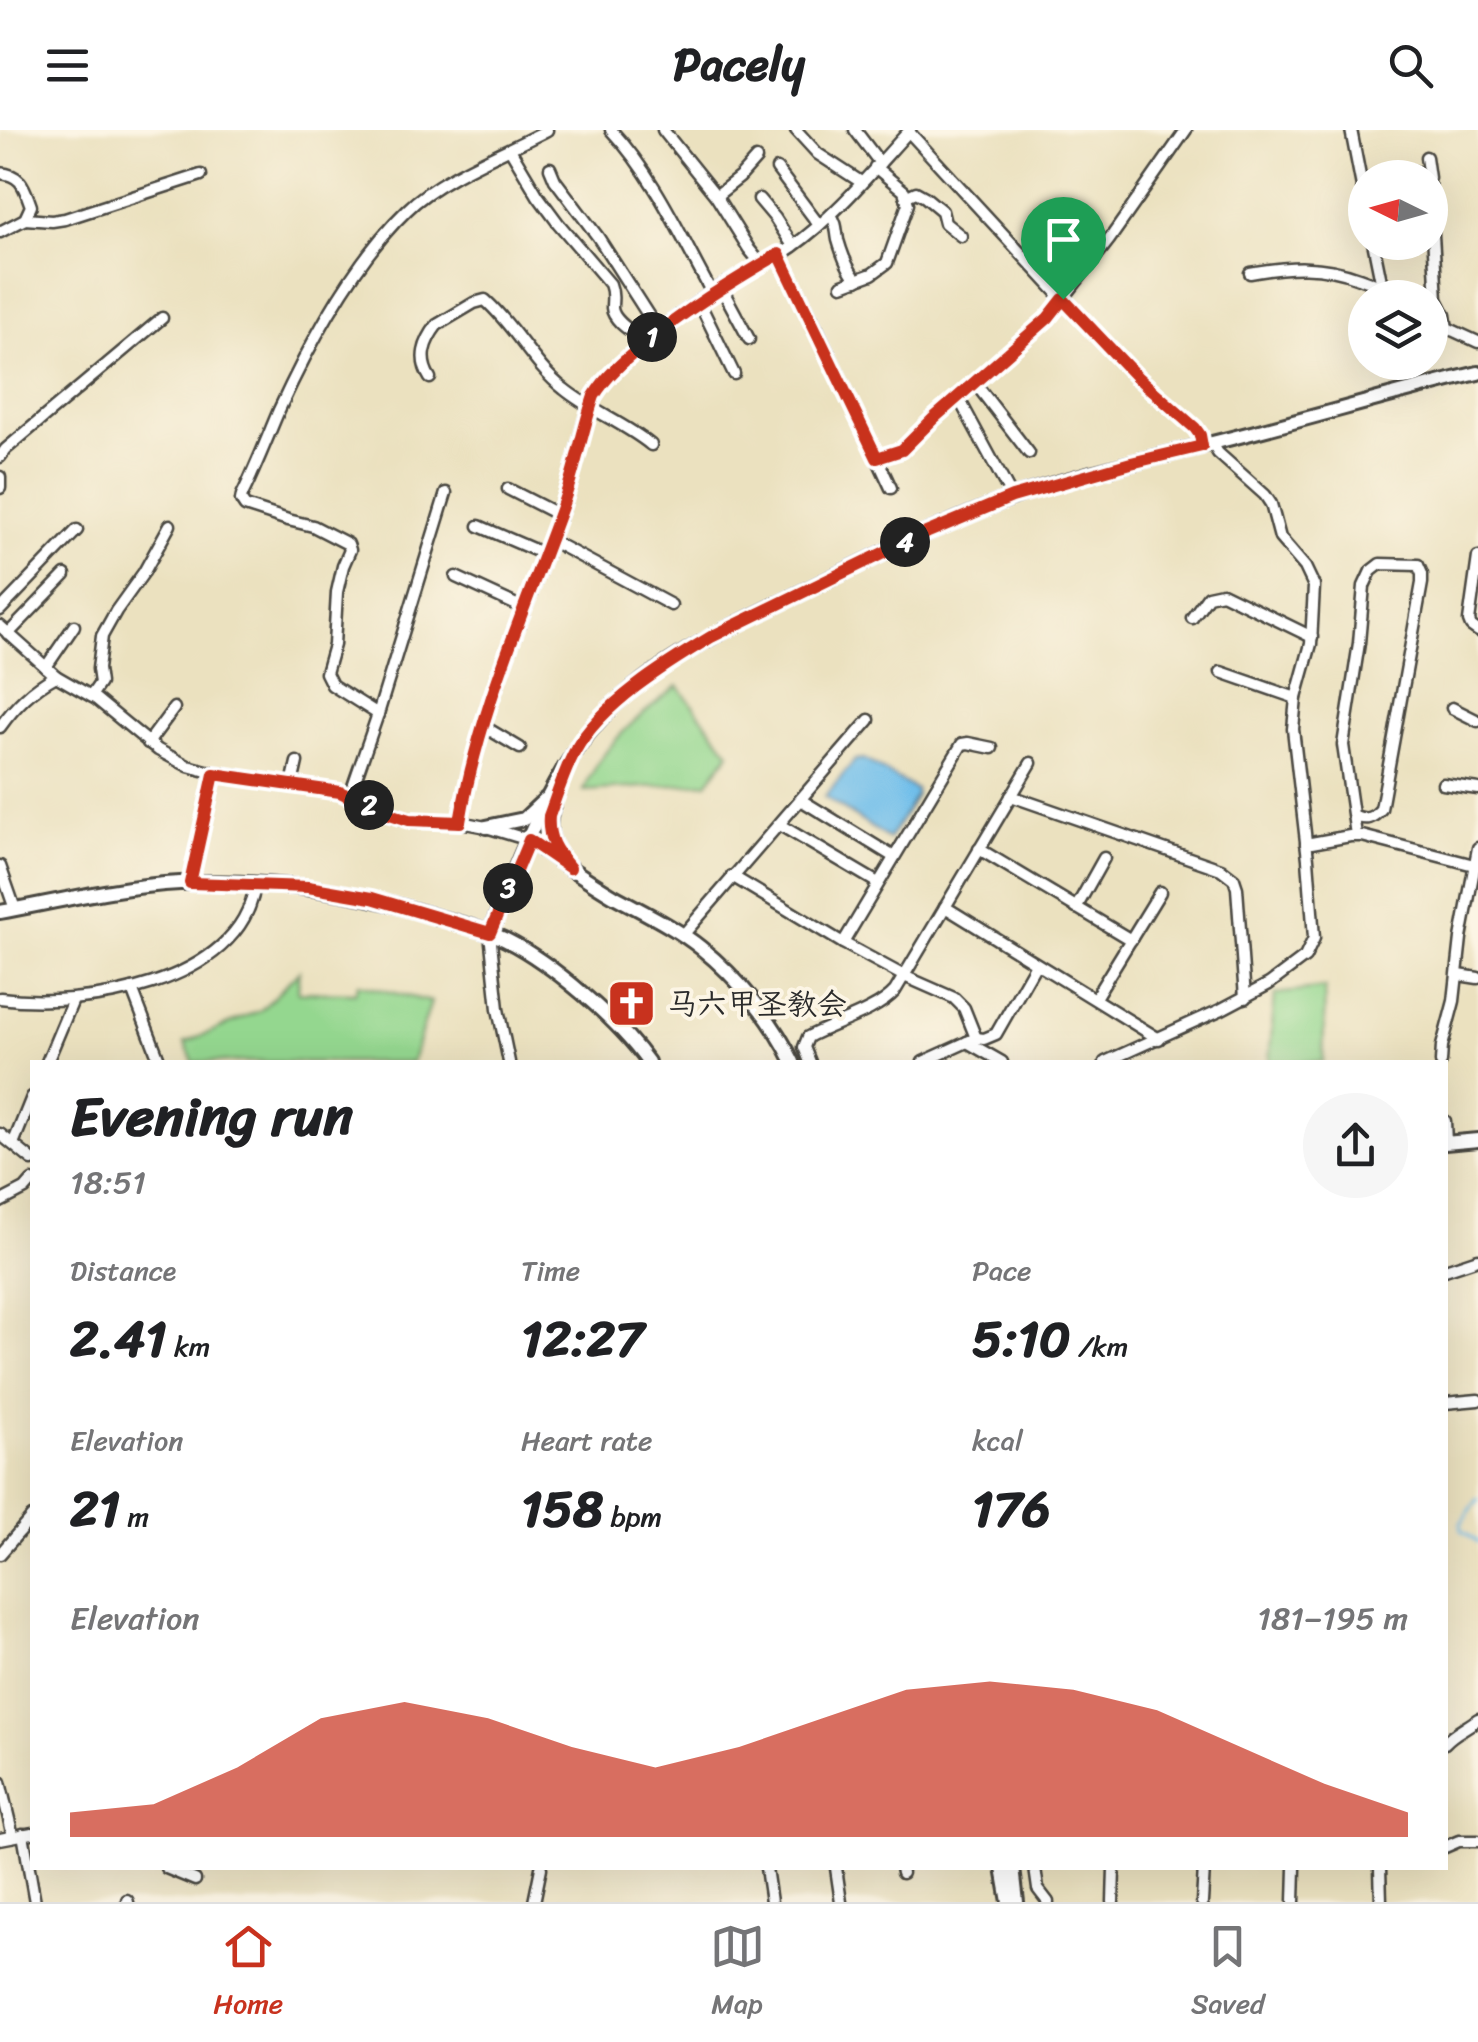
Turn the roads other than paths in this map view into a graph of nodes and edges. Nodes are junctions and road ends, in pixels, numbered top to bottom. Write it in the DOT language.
graph roads {
  1 [pos="547,130"];
  2 [pos="611,130"];
  3 [pos="662,130"];
  4 [pos="796,130"];
  5 [pos="855,130"];
  6 [pos="1186,130"];
  7 [pos="1351,130"];
  8 [pos="909,131"];
  9 [pos="510,148"];
  10 [pos="1426,157"];
  11 [pos="756,159"];
  12 [pos="1357,160"];
  13 [pos="1426,160"];
  14 [pos="878,165"];
  15 [pos="550,168"];
  16 [pos="777,169"];
  17 [pos="0,173"];
  18 [pos="201,174"];
  19 [pos="861,182"];
  20 [pos="716,196"];
  21 [pos="907,196"];
  22 [pos="759,199"];
  23 [pos="831,214"];
  24 [pos="25,219"];
  25 [pos="819,225"];
  26 [pos="0,232"];
  27 [pos="961,236"];
  28 [pos="793,246"];
  29 [pos="779,254"];
  30 [pos="761,264"];
  31 [pos="1250,273"];
  32 [pos="858,280"];
  33 [pos="1364,280"];
  34 [pos="842,285"];
  35 [pos="717,290"];
  36 [pos="1063,299"];
  37 [pos="699,302"];
  38 [pos="162,318"];
  39 [pos="1448,328"];
  40 [pos="659,332"];
  41 [pos="749,338"];
  42 [pos="646,342"];
  43 [pos="1478,342"];
  44 [pos="1478,372"];
  45 [pos="734,374"];
  46 [pos="430,378"];
  47 [pos="975,383"];
  48 [pos="958,397"];
  49 [pos="590,408"];
  50 [pos="1207,444"];
  51 [pos="651,445"];
  52 [pos="1029,453"];
  53 [pos="0,457"];
  54 [pos="877,458"];
  55 [pos="0,477"];
  56 [pos="0,488"];
  57 [pos="891,488"];
  58 [pos="508,489"];
  59 [pos="446,493"];
  60 [pos="1012,497"];
  61 [pos="559,515"];
  62 [pos="170,525"];
  63 [pos="479,526"];
  64 [pos="78,530"];
  65 [pos="550,540"];
  66 [pos="544,554"];
  67 [pos="1478,557"];
  68 [pos="65,575"];
  69 [pos="456,578"];
  70 [pos="671,605"];
  71 [pos="524,608"];
  72 [pos="0,610"];
  73 [pos="1192,618"];
  74 [pos="74,626"];
  75 [pos="4,630"];
  76 [pos="1478,631"];
  77 [pos="1312,637"];
  78 [pos="46,667"];
  79 [pos="1221,672"];
  80 [pos="56,676"];
  81 [pos="91,696"];
  82 [pos="1296,698"];
  83 [pos="174,708"];
  84 [pos="1452,708"];
  85 [pos="378,714"];
  86 [pos="868,720"];
  87 [pos="1478,721"];
  88 [pos="483,726"];
  89 [pos="0,727"];
  90 [pos="148,743"];
  91 [pos="520,748"];
  92 [pos="992,748"];
  93 [pos="575,750"];
  94 [pos="297,762"];
  95 [pos="1031,763"];
  96 [pos="214,774"];
  97 [pos="292,784"];
  98 [pos="1443,784"];
  99 [pos="1478,789"];
  100 [pos="552,791"];
  101 [pos="350,795"];
  102 [pos="1011,796"];
  103 [pos="801,800"];
  104 [pos="1381,809"];
  105 [pos="1355,816"];
  106 [pos="460,822"];
  107 [pos="780,825"];
  108 [pos="486,827"];
  109 [pos="1363,836"];
  110 [pos="529,840"];
  111 [pos="1306,844"];
  112 [pos="1478,848"];
  113 [pos="979,849"];
  114 [pos="894,857"];
  115 [pos="1104,858"];
  116 [pos="1474,864"];
  117 [pos="0,866"];
  118 [pos="570,868"];
  119 [pos="732,876"];
  120 [pos="190,883"];
  121 [pos="878,884"];
  122 [pos="255,885"];
  123 [pos="1160,892"];
  124 [pos="945,907"];
  125 [pos="1076,908"];
  126 [pos="15,909"];
  127 [pos="0,912"];
  128 [pos="490,933"];
  129 [pos="683,935"];
  130 [pos="1131,940"];
  131 [pos="843,942"];
  132 [pos="1036,964"];
  133 [pos="1459,975"];
  134 [pos="904,976"];
  135 [pos="1478,978"];
  136 [pos="132,989"];
  137 [pos="742,990"];
  138 [pos="0,998"];
  139 [pos="1095,998"];
  140 [pos="1244,998"];
  141 [pos="74,1000"];
  142 [pos="1159,1038"];
  143 [pos="971,1040"];
  144 [pos="48,1060"];
  145 [pos="159,1060"];
  146 [pos="508,1060"];
  147 [pos="647,1060"];
  148 [pos="784,1060"];
  149 [pos="793,1060"];
  150 [pos="809,1060"];
  151 [pos="927,1060"];
  152 [pos="999,1060"];
  153 [pos="1110,1060"];
  154 [pos="1441,1060"];
  155 [pos="30,1102"];
  156 [pos="0,1134"];
  157 [pos="1478,1140"];
  158 [pos="1448,1143"];
  159 [pos="12,1144"];
  160 [pos="30,1158"];
  161 [pos="30,1183"];
  162 [pos="0,1202"];
  163 [pos="1478,1260"];
  164 [pos="1448,1269"];
  165 [pos="1478,1400"];
  166 [pos="1448,1404"];
  167 [pos="30,1519"];
  168 [pos="0,1554"];
  169 [pos="1478,1719"];
  170 [pos="1448,1739"];
  171 [pos="0,1782"];
  172 [pos="23,1834"];
  173 [pos="0,1839"];
  174 [pos="1478,1841"];
  175 [pos="1448,1846"];
  176 [pos="171,1870"];
  177 [pos="541,1870"];
  178 [pos="766,1870"];
  179 [pos="836,1870"];
  180 [pos="1005,1870"];
  181 [pos="1005,1870"];
  182 [pos="1035,1870"];
  183 [pos="1114,1870"];
  184 [pos="1204,1870"];
  185 [pos="1295,1870"];
  186 [pos="1380,1870"];
  187 [pos="195,1880"];
  188 [pos="35,1902"];
  189 [pos="534,1902"];
  190 [pos="772,1902"];
  191 [pos="841,1902"];
  192 [pos="1009,1902"];
  193 [pos="1017,1902"];
  194 [pos="1048,1902"];
  195 [pos="1112,1902"];
  196 [pos="1202,1902"];
  197 [pos="1294,1902"];
  198 [pos="1381,1902"];
  1 -- 9 [label="street"];
  2 -- 35 [label="street"];
  3 -- 20 [label="street"];
  4 -- 19 [label="street"];
  5 -- 14 [label="street"];
  6 -- 36 [label="street"];
  7 -- 12 [label="street"];
  8 -- 14 [label="street"];
  8 -- 36 [label="street"];
  9 -- 42 [label="street"];
  9 -- 85 [label="street"];
  10 -- 13 [label="street"];
  11 -- 20 [label="street"];
  14 -- 19 [label="street"];
  14 -- 21 [label="street"];
  15 -- 40 [label="street"];
  16 -- 25 [label="street"];
  17 -- 24 [label="street"];
  18 -- 24 [label="street"];
  19 -- 23 [label="street"];
  20 -- 30 [label="street"];
  21 -- 27 [label="street"];
  21 -- 32 [label="street"];
  22 -- 28 [label="street"];
  23 -- 25 [label="street"];
  23 -- 32 [label="street"];
  24 -- 26 [label="street"];
  25 -- 28 [label="street"];
  28 -- 29 [label="street"];
  29 -- 30 [label="street"];
  29 -- 54 [label="street"];
  30 -- 35 [label="street"];
  31 -- 33 [label="street"];
  32 -- 34 [label="street"];
  35 -- 37 [label="street"];
  35 -- 41 [label="street"];
  36 -- 47 [label="street"];
  36 -- 50 [label="street"];
  37 -- 40 [label="street"];
  37 -- 45 [label="street"];
  38 -- 53 [label="street"];
  39 -- 43 [label="street"];
  40 -- 42 [label="street"];
  42 -- 49 [label="street"];
  44 -- 50 [label="main road"];
  46 -- 49 [label="street"];
  47 -- 48 [label="street"];
  47 -- 52 [label="street"];
  48 -- 54 [label="street"];
  48 -- 60 [label="street"];
  49 -- 51 [label="street"];
  49 -- 61 [label="street"];
  50 -- 60 [label="main road"];
  50 -- 77 [label="street"];
  54 -- 57 [label="street"];
  55 -- 56 [label="street"];
  58 -- 61 [label="street"];
  59 -- 85 [label="street"];
  60 -- 93 [label="main road"];
  61 -- 65 [label="street"];
  62 -- 81 [label="street"];
  63 -- 66 [label="street"];
  64 -- 72 [label="street"];
  65 -- 66 [label="street"];
  65 -- 70 [label="street"];
  66 -- 71 [label="street"];
  67 -- 76 [label="street"];
  68 -- 75 [label="street"];
  69 -- 71 [label="street"];
  71 -- 88 [label="street"];
  73 -- 77 [label="street"];
  74 -- 78 [label="street"];
  75 -- 78 [label="street"];
  77 -- 82 [label="street"];
  78 -- 80 [label="street"];
  79 -- 82 [label="street"];
  80 -- 81 [label="street"];
  80 -- 89 [label="street"];
  81 -- 90 [label="street"];
  82 -- 111 [label="street"];
  83 -- 90 [label="street"];
  84 -- 87 [label="street"];
  85 -- 101 [label="street"];
  86 -- 103 [label="street"];
  88 -- 91 [label="street"];
  88 -- 106 [label="street"];
  90 -- 96 [label="street"];
  92 -- 114 [label="street"];
  93 -- 100 [label="main road"];
  93 -- 118 [label="main road"];
  94 -- 97 [label="street"];
  95 -- 102 [label="street"];
  96 -- 97 [label="street"];
  96 -- 120 [label="street"];
  97 -- 101 [label="street"];
  98 -- 99 [label="street"];
  100 -- 108 [label="main road"];
  100 -- 110 [label="main road"];
  101 -- 106 [label="street"];
  102 -- 113 [label="street"];
  102 -- 140 [label="street"];
  103 -- 107 [label="street"];
  103 -- 114 [label="street"];
  104 -- 105 [label="street"];
  104 -- 105 [label="street"];
  104 -- 109 [label="street"];
  105 -- 109 [label="street"];
  106 -- 108 [label="street"];
  107 -- 119 [label="street"];
  107 -- 121 [label="street"];
  108 -- 110 [label="street"];
  109 -- 111 [label="street"];
  109 -- 116 [label="street"];
  110 -- 118 [label="main road"];
  110 -- 128 [label="main road"];
  111 -- 140 [label="street"];
  112 -- 116 [label="street"];
  113 -- 124 [label="street"];
  113 -- 125 [label="street"];
  114 -- 121 [label="street"];
  115 -- 125 [label="street"];
  116 -- 133 [label="street"];
  117 -- 126 [label="street"];
  118 -- 129 [label="main road"];
  119 -- 129 [label="street"];
  119 -- 131 [label="street"];
  120 -- 122 [label="main road"];
  120 -- 126 [label="main road"];
  121 -- 131 [label="street"];
  122 -- 128 [label="main road"];
  122 -- 136 [label="street"];
  123 -- 130 [label="street"];
  124 -- 132 [label="street"];
  124 -- 134 [label="street"];
  125 -- 130 [label="street"];
  126 -- 127 [label="main road"];
  128 -- 146 [label="street"];
  128 -- 147 [label="main road"];
  129 -- 137 [label="main road"];
  130 -- 139 [label="street"];
  131 -- 134 [label="street"];
  132 -- 139 [label="street"];
  132 -- 143 [label="street"];
  133 -- 135 [label="street"];
  133 -- 154 [label="street"];
  134 -- 143 [label="street"];
  134 -- 150 [label="street"];
  136 -- 141 [label="street"];
  136 -- 145 [label="street"];
  137 -- 148 [label="main road"];
  137 -- 149 [label="main road"];
  138 -- 141 [label="street"];
  139 -- 142 [label="street"];
  140 -- 142 [label="street"];
  141 -- 144 [label="street"];
  142 -- 153 [label="street"];
  143 -- 151 [label="street"];
  143 -- 152 [label="street"];
  155 -- 159 [label="street"];
  156 -- 159 [label="street"];
  157 -- 158 [label="main road"];
  159 -- 160 [label="street"];
  161 -- 162 [label="street"];
  163 -- 164 [label="street"];
  165 -- 166 [label="street"];
  167 -- 168 [label="street"];
  169 -- 170 [label="street"];
  171 -- 172 [label="street"];
  172 -- 173 [label="street"];
  172 -- 188 [label="street"];
  174 -- 175 [label="street"];
  176 -- 187 [label="street"];
  177 -- 189 [label="street"];
  178 -- 190 [label="street"];
  179 -- 191 [label="street"];
  180 -- 192 [label="main road"];
  181 -- 193 [label="main road"];
  182 -- 194 [label="street"];
  183 -- 195 [label="street"];
  184 -- 196 [label="street"];
  185 -- 197 [label="street"];
  186 -- 198 [label="street"];
}
